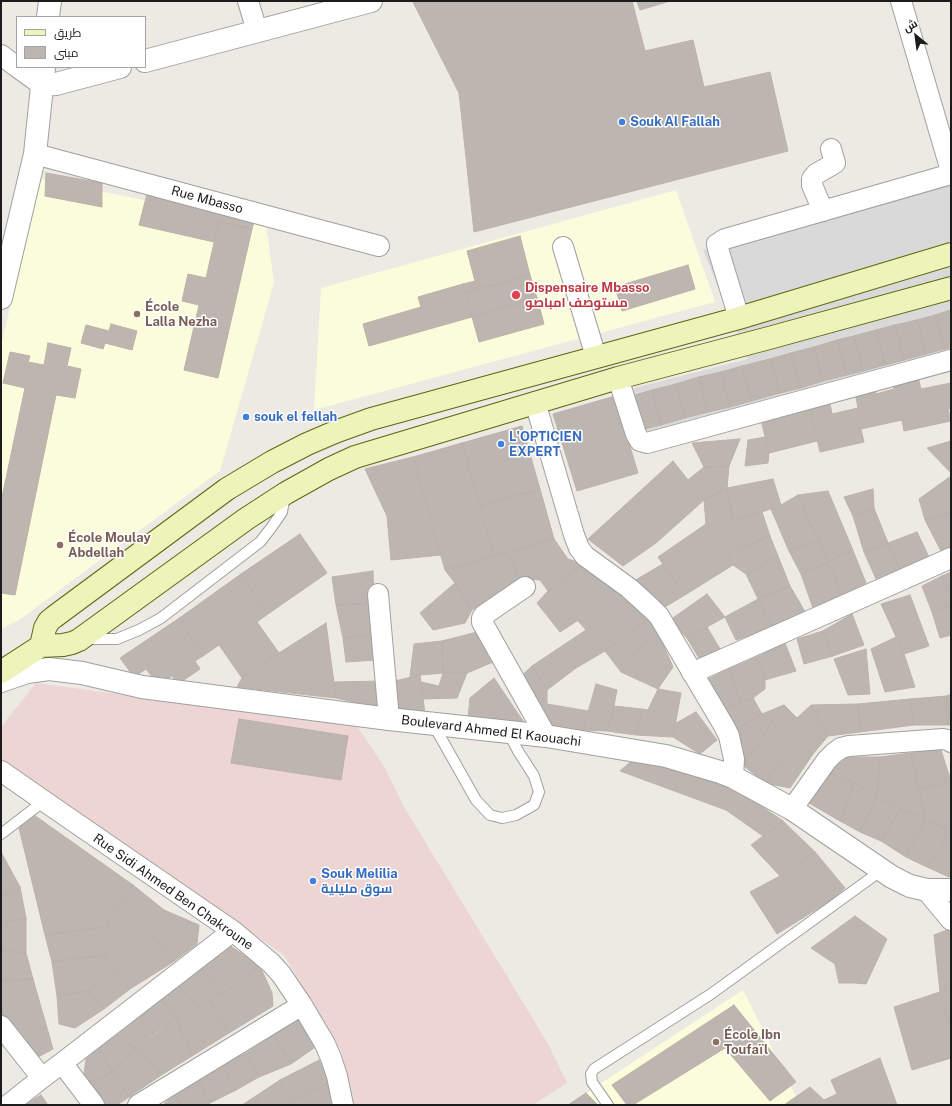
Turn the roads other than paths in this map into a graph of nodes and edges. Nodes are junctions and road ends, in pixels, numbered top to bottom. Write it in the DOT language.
graph roads {
  1 [pos="50,1"];
  2 [pos="248,1"];
  3 [pos="371,1"];
  4 [pos="901,1"];
  5 [pos="48,16"];
  6 [pos="256,31"];
  7 [pos="1,55"];
  8 [pos="146,60"];
  9 [pos="16,66"];
  10 [pos="20,68"];
  11 [pos="116,68"];
  12 [pos="43,76"];
  13 [pos="830,149"];
  14 [pos="35,154"];
  15 [pos="951,171"];
  16 [pos="951,174"];
  17 [pos="824,211"];
  18 [pos="378,246"];
  19 [pos="563,247"];
  20 [pos="951,254"];
  21 [pos="951,288"];
  22 [pos="1,298"];
  23 [pos="739,318"];
  24 [pos="596,357"];
  25 [pos="951,360"];
  26 [pos="618,378"];
  27 [pos="535,402"];
  28 [pos="286,493"];
  29 [pos="951,558"];
  30 [pos="525,587"];
  31 [pos="378,594"];
  32 [pos="79,640"];
  33 [pos="41,646"];
  34 [pos="1,672"];
  35 [pos="692,673"];
  36 [pos="1,681"];
  37 [pos="389,719"];
  38 [pos="433,724"];
  39 [pos="508,732"];
  40 [pos="546,736"];
  41 [pos="951,742"];
  42 [pos="1,771"];
  43 [pos="733,777"];
  44 [pos="44,802"];
  45 [pos="792,809"];
  46 [pos="1,834"];
  47 [pos="882,870"];
  48 [pos="926,890"];
  49 [pos="951,890"];
  50 [pos="951,920"];
  51 [pos="233,931"];
  52 [pos="302,1005"];
  53 [pos="1,1026"];
  54 [pos="62,1064"];
  55 [pos="42,1078"];
  56 [pos="8,1105"];
  57 [pos="94,1105"];
  58 [pos="138,1105"];
  59 [pos="343,1105"];
  60 [pos="608,1105"];
  1 -- 5 [label="street"];
  2 -- 6 [label="street"];
  3 -- 6 [label="street"];
  4 -- 15 [label="street"];
  6 -- 8 [label="street"];
  7 -- 9 [label="street"];
  10 -- 12 [label="street"];
  11 -- 12 [label="street"];
  12 -- 14 [label="street"];
  13 -- 17 [label="street"];
  14 -- 18 [label="street, Rue Mbasso"];
  14 -- 22 [label="street"];
  16 -- 17 [label="street"];
  17 -- 23 [label="street"];
  19 -- 24 [label="street"];
  20 -- 23 [label="main road"];
  21 -- 26 [label="main road"];
  23 -- 24 [label="main road"];
  24 -- 33 [label="main road"];
  25 -- 26 [label="street"];
  26 -- 27 [label="main road"];
  27 -- 28 [label="main road"];
  27 -- 35 [label="street"];
  28 -- 32 [label="main road"];
  28 -- 32 [label="lane"];
  29 -- 35 [label="street"];
  30 -- 40 [label="street"];
  31 -- 37 [label="street"];
  32 -- 33 [label="main road"];
  33 -- 34 [label="main road"];
  35 -- 43 [label="street"];
  36 -- 37 [label="street, Boulevard Ahmed El Kaouachi"];
  37 -- 38 [label="street, Boulevard Ahmed El Kaouachi"];
  38 -- 39 [label="street, Boulevard Ahmed El Kaouachi"];
  38 -- 39 [label="lane"];
  39 -- 40 [label="street, Boulevard Ahmed El Kaouachi"];
  40 -- 43 [label="street, Boulevard Ahmed El Kaouachi"];
  41 -- 45 [label="street"];
  42 -- 44 [label="street, Rue Sidi Ahmed Ben Chakroune"];
  43 -- 45 [label="street, Boulevard Ahmed El Kaouachi"];
  44 -- 46 [label="lane"];
  44 -- 51 [label="street, Rue Sidi Ahmed Ben Chakroune"];
  45 -- 47 [label="street, Boulevard Ahmed El Kaouachi"];
  47 -- 48 [label="street, Boulevard Ahmed El Kaouachi"];
  47 -- 60 [label="lane"];
  48 -- 49 [label="street, Boulevard Ahmed El Kaouachi"];
  48 -- 50 [label="street"];
  51 -- 52 [label="street, Rue Sidi Ahmed Ben Chakroune"];
  51 -- 54 [label="street"];
  52 -- 58 [label="street"];
  52 -- 59 [label="street, Rue Sidi Ahmed Ben Chakroune"];
  53 -- 55 [label="street"];
  54 -- 55 [label="street"];
  54 -- 57 [label="street"];
  55 -- 56 [label="street"];
}
